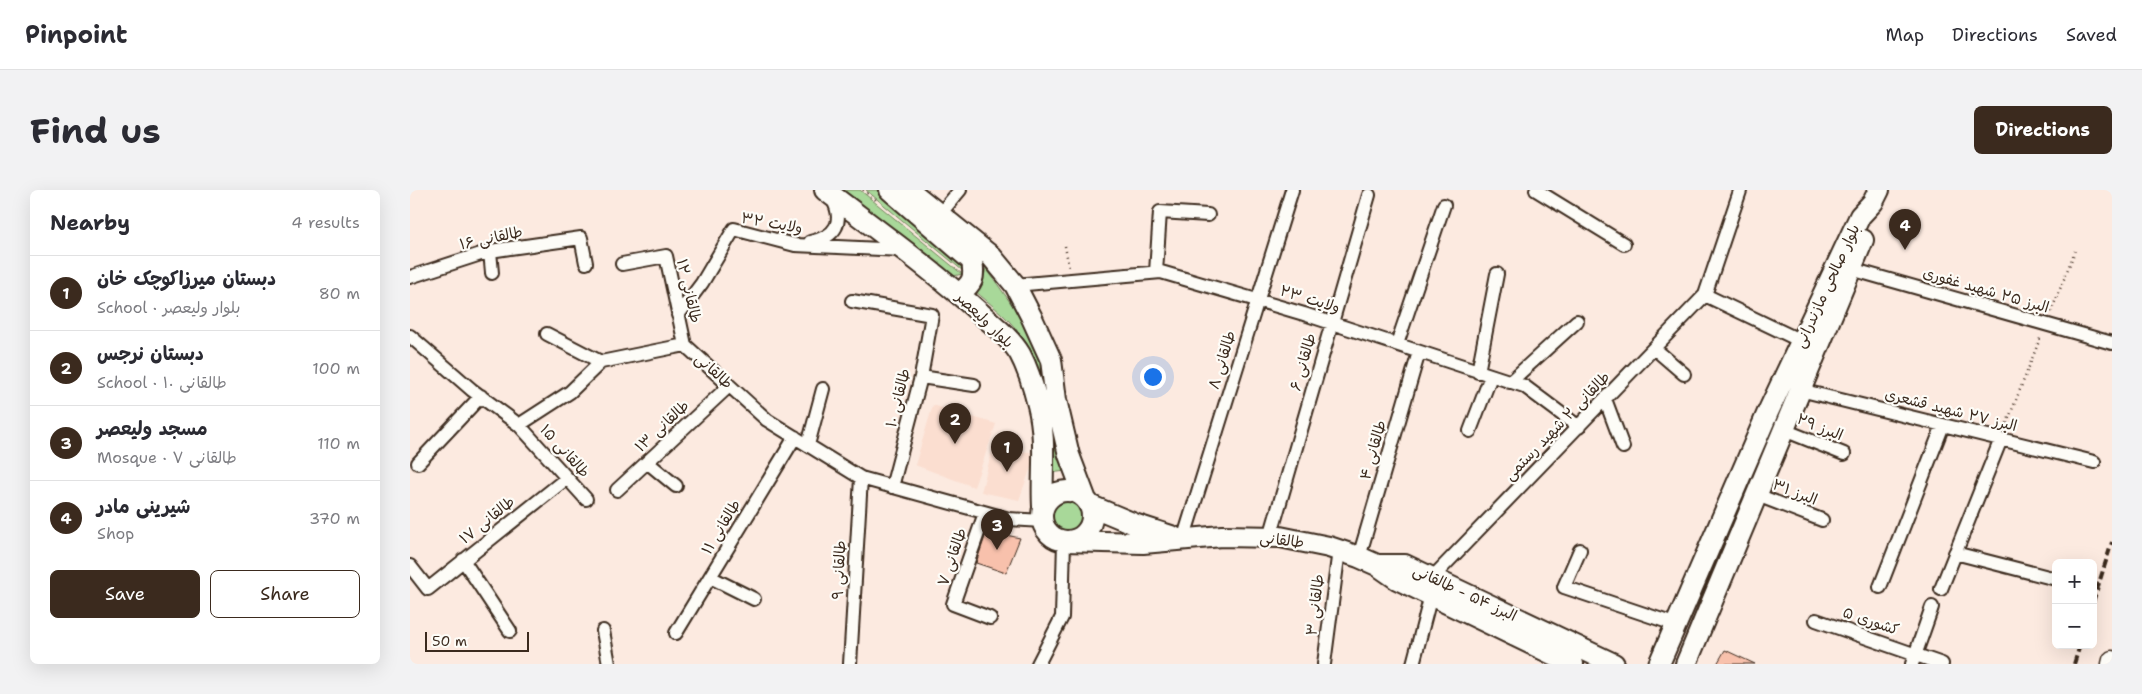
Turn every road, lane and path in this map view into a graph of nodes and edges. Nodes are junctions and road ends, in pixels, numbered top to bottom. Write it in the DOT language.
graph roads {
  1 [pos="890,190"];
  2 [pos="909,190"];
  3 [pos="960,190"];
  4 [pos="1292,190"];
  5 [pos="1536,190"];
  6 [pos="1740,191"];
  7 [pos="828,192"];
  8 [pos="1369,195"];
  9 [pos="1876,196"];
  10 [pos="1444,205"];
  11 [pos="940,214"];
  12 [pos="1208,215"];
  13 [pos="1624,244"];
  14 [pos="795,245"];
  15 [pos="1065,246"];
  16 [pos="905,250"];
  17 [pos="490,251"];
  18 [pos="2075,251"];
  19 [pos="586,263"];
  20 [pos="622,264"];
  21 [pos="1851,269"];
  22 [pos="1156,272"];
  23 [pos="492,273"];
  24 [pos="1497,274"];
  25 [pos="410,276"];
  26 [pos="1071,280"];
  27 [pos="1014,285"];
  28 [pos="959,294"];
  29 [pos="1705,296"];
  30 [pos="1258,300"];
  31 [pos="852,301"];
  32 [pos="678,315"];
  33 [pos="1578,321"];
  34 [pos="1332,323"];
  35 [pos="2046,324"];
  36 [pos="547,334"];
  37 [pos="412,341"];
  38 [pos="1801,341"];
  39 [pos="2112,343"];
  40 [pos="1397,344"];
  41 [pos="685,345"];
  42 [pos="1655,349"];
  43 [pos="1419,352"];
  44 [pos="601,362"];
  45 [pos="1478,372"];
  46 [pos="1684,374"];
  47 [pos="1491,376"];
  48 [pos="921,377"];
  49 [pos="1510,382"];
  50 [pos="974,385"];
  51 [pos="729,386"];
  52 [pos="823,390"];
  53 [pos="1800,390"];
  54 [pos="480,396"];
  55 [pos="1605,399"];
  56 [pos="519,425"];
  57 [pos="1943,425"];
  58 [pos="1579,427"];
  59 [pos="1784,430"];
  60 [pos="1470,431"];
  61 [pos="794,437"];
  62 [pos="2000,439"];
  63 [pos="808,446"];
  64 [pos="1623,447"];
  65 [pos="1844,454"];
  66 [pos="647,462"];
  67 [pos="2094,462"];
  68 [pos="418,463"];
  69 [pos="567,478"];
  70 [pos="861,478"];
  71 [pos="676,486"];
  72 [pos="892,487"];
  73 [pos="617,490"];
  74 [pos="1757,495"];
  75 [pos="586,499"];
  76 [pos="1087,502"];
  77 [pos="985,513"];
  78 [pos="1043,514"];
  79 [pos="1822,520"];
  80 [pos="1270,537"];
  81 [pos="1183,540"];
  82 [pos="1064,541"];
  83 [pos="1339,550"];
  84 [pos="1580,550"];
  85 [pos="1955,553"];
  86 [pos="464,560"];
  87 [pos="1368,561"];
  88 [pos="410,566"];
  89 [pos="710,578"];
  90 [pos="2052,578"];
  91 [pos="1431,586"];
  92 [pos="1880,587"];
  93 [pos="1941,589"];
  94 [pos="754,599"];
  95 [pos="1932,607"];
  96 [pos="990,618"];
  97 [pos="1816,620"];
  98 [pos="1678,624"];
  99 [pos="510,631"];
  100 [pos="603,631"];
  101 [pos="676,633"];
  102 [pos="1914,659"];
  103 [pos="2112,660"];
  104 [pos="1658,662"];
  105 [pos="609,664"];
  106 [pos="850,664"];
  107 [pos="1038,664"];
  108 [pos="1324,664"];
  109 [pos="1413,664"];
  110 [pos="1573,664"];
  111 [pos="1614,664"];
  112 [pos="1686,664"];
  113 [pos="1942,664"];
  114 [pos="2111,664"];
  1 -- 28 [label="main road"];
  2 -- 11 [label="main road, بلوار ولیعصر"];
  3 -- 11 [label="street"];
  4 -- 30 [label="street, طالقانی ۸"];
  5 -- 13 [label="street"];
  6 -- 29 [label="street"];
  7 -- 14 [label="street"];
  7 -- 16 [label="main road, بلوار ولیعصر"];
  8 -- 34 [label="street, طالقانی ۶"];
  9 -- 21 [label="main road, بلوار صالحی مازندرانی"];
  9 -- 38 [label="main road, بلوار صالحی مازندرانی"];
  10 -- 40 [label="street"];
  11 -- 27 [label="main road, بلوار ولیعصر"];
  12 -- 22 [label="street"];
  14 -- 16 [label="street, ولایت ۳۲"];
  14 -- 32 [label="street, ولایت ۳۲"];
  15 -- 26 [label="path"];
  16 -- 28 [label="main road, بلوار ولیعصر"];
  17 -- 19 [label="street, طالقانی ۱۶"];
  17 -- 23 [label="street"];
  17 -- 25 [label="street, طالقانی ۱۶"];
  18 -- 35 [label="path"];
  20 -- 32 [label="street, طالقانی ۱۲"];
  21 -- 35 [label="street, البرز ۲۵ شهید غفوری"];
  21 -- 53 [label="main road, بلوار صالحی مازندرانی"];
  22 -- 26 [label="street, ولایت ٣۳"];
  22 -- 30 [label="street, ولایت ٣۳"];
  24 -- 45 [label="street"];
  26 -- 27 [label="street, ولایت ٣۳"];
  27 -- 76 [label="main road, بلوار ولیعصر"];
  28 -- 78 [label="main road, بلوار ولیعصر"];
  29 -- 38 [label="street"];
  29 -- 42 [label="street, طالقانی ۲ شهید رستمی"];
  30 -- 34 [label="street, ولایت ٣۳"];
  30 -- 81 [label="street, طالقانی ۸"];
  31 -- 48 [label="street, طالقانی ۱۰"];
  32 -- 41 [label="street, طالقانی ۱۲"];
  33 -- 49 [label="street"];
  34 -- 40 [label="street, ولایت ٣۳"];
  34 -- 80 [label="street, طالقانی ۶"];
  35 -- 39 [label="street, البرز ۲۵ شهید غفوری"];
  35 -- 62 [label="path"];
  36 -- 44 [label="street"];
  37 -- 54 [label="street"];
  38 -- 98 [label="main road, بلوار صالحی مازندرانی"];
  40 -- 43 [label="street, ولایت ٣۳"];
  41 -- 44 [label="street, طالقانی"];
  41 -- 51 [label="street, طالقانی"];
  42 -- 46 [label="street"];
  42 -- 55 [label="street, طالقانی ۲ شهید رستمی"];
  43 -- 45 [label="street, ولایت ٣۳"];
  43 -- 87 [label="street, طالقانی ۴"];
  44 -- 56 [label="street"];
  45 -- 47 [label="street, ولایت ٣۳"];
  47 -- 49 [label="street, ولایت ٣۳"];
  47 -- 60 [label="street"];
  48 -- 50 [label="street"];
  48 -- 72 [label="street, طالقانی ۱۰"];
  49 -- 58 [label="street, ولایت ٣۳"];
  51 -- 61 [label="street, طالقانی"];
  51 -- 66 [label="street, طالقانی ۱۳"];
  52 -- 63 [label="street"];
  53 -- 57 [label="street, البرز ۲۷ شهید قشعری"];
  53 -- 59 [label="main road, بلوار صالحی مازندرانی"];
  54 -- 56 [label="street"];
  54 -- 68 [label="street"];
  55 -- 58 [label="street, طالقانی ۲ شهید رستمی"];
  55 -- 64 [label="street"];
  56 -- 69 [label="street, طالقانی ۱۵"];
  57 -- 62 [label="street, البرز ۲۷ شهید قشعری"];
  57 -- 92 [label="street"];
  58 -- 91 [label="street, طالقانی ۲ شهید رستمی"];
  59 -- 65 [label="street, البرز ۲۹"];
  59 -- 74 [label="main road, بلوار صالحی مازندرانی"];
  61 -- 63 [label="street, طالقانی"];
  61 -- 89 [label="street, طالقانی ۱۱"];
  62 -- 67 [label="street, البرز ۲۷ شهید قشعری"];
  62 -- 85 [label="street"];
  63 -- 70 [label="street, طالقانی"];
  66 -- 71 [label="street"];
  66 -- 73 [label="street, طالقانی ۱۳"];
  69 -- 75 [label="street, طالقانی ۱۵"];
  69 -- 86 [label="street, طالقانی ۱۷"];
  70 -- 72 [label="street, طالقانی"];
  70 -- 106 [label="street, طالقانی ۹"];
  72 -- 77 [label="street, طالقانی"];
  74 -- 79 [label="street, البرز ۳۱"];
  74 -- 112 [label="main road, بلوار صالحی مازندرانی"];
  76 -- 78 [label="main road"];
  76 -- 81 [label="main road, طالقانی"];
  76 -- 82 [label="main road"];
  77 -- 78 [label="street, طالقانی"];
  77 -- 96 [label="street, طالقانی ۷"];
  78 -- 82 [label="main road"];
  80 -- 81 [label="main road, طالقانی"];
  80 -- 83 [label="main road, طالقانی"];
  81 -- 82 [label="main road, طالقانی"];
  82 -- 107 [label="street"];
  83 -- 87 [label="main road, طالقانی"];
  83 -- 108 [label="street, طالقانی ۳"];
  84 -- 98 [label="street"];
  85 -- 90 [label="street"];
  85 -- 93 [label="street"];
  86 -- 88 [label="street, طالقانی ۱۷"];
  86 -- 99 [label="street"];
  87 -- 91 [label="main road, البرز ۵۴ - طالقانی"];
  89 -- 94 [label="street"];
  89 -- 101 [label="street, طالقانی ۱۱"];
  91 -- 109 [label="street"];
  91 -- 110 [label="main road, البرز ۵۴ - طالقانی"];
  91 -- 111 [label="main road, البرز ۵۴ - طالقانی"];
  95 -- 102 [label="street"];
  97 -- 102 [label="street, کشوری ۵"];
  98 -- 104 [label="main road, بلوار صالحی مازندرانی"];
  100 -- 105 [label="street"];
  102 -- 113 [label="street, کشوری ۵"];
  103 -- 114 [label="main road"];
}
